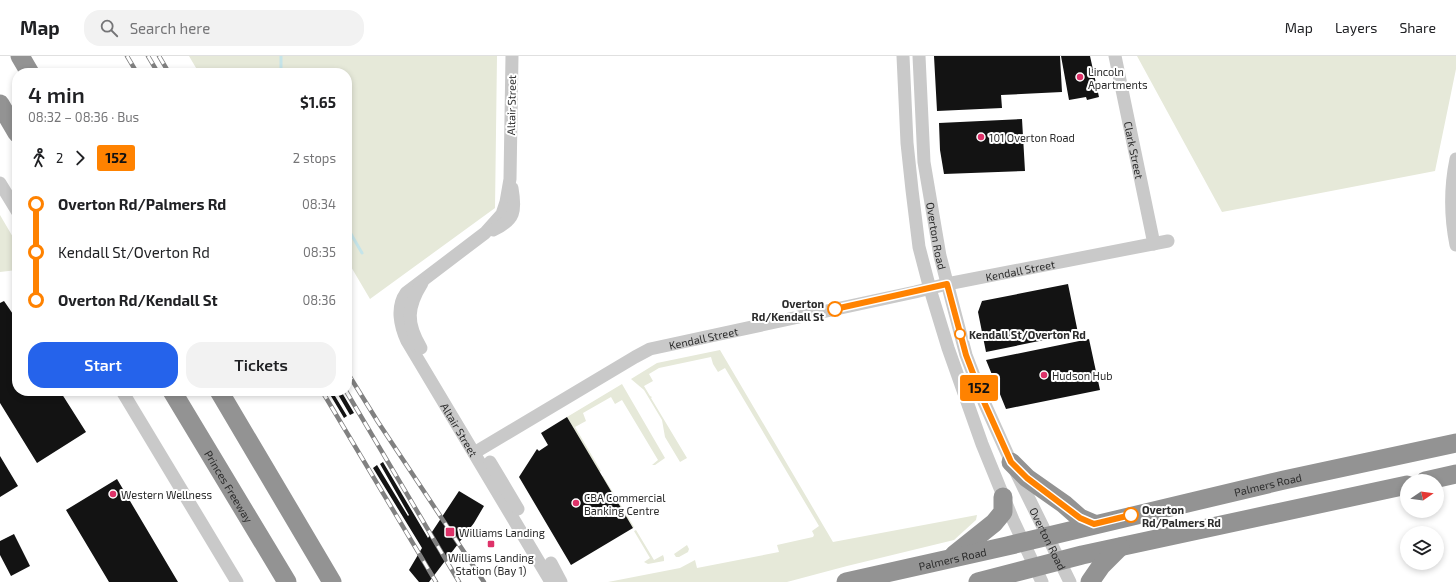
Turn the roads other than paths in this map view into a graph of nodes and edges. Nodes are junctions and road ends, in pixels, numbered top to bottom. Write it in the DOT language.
graph roads {
  1 [pos="20,56"];
  2 [pos="512,56"];
  3 [pos="903,56"];
  4 [pos="919,56"];
  5 [pos="1115,56"];
  6 [pos="27,68"];
  7 [pos="0,104"];
  8 [pos="12,124"];
  9 [pos="1456,159"];
  10 [pos="0,183"];
  11 [pos="12,203"];
  12 [pos="1168,241"];
  13 [pos="1154,244"];
  14 [pos="1456,245"];
  15 [pos="947,284"];
  16 [pos="930,289"];
  17 [pos="125,396"];
  18 [pos="175,396"];
  19 [pos="222,396"];
  20 [pos="1456,443"];
  21 [pos="478,450"];
  22 [pos="1011,462"];
  23 [pos="1456,474"];
  24 [pos="1444,477"];
  25 [pos="1400,487"];
  26 [pos="1003,497"];
  27 [pos="1094,524"];
  28 [pos="1048,536"];
  29 [pos="1024,541"];
  30 [pos="1120,548"];
  31 [pos="952,557"];
  32 [pos="1060,561"];
  33 [pos="1039,575"];
  34 [pos="988,581"];
  35 [pos="237,582"];
  36 [pos="287,582"];
  37 [pos="332,582"];
  38 [pos="551,582"];
  39 [pos="562,582"];
  40 [pos="846,582"];
  41 [pos="1070,582"];
  42 [pos="1090,582"];
  1 -- 6 [label="highway"];
  2 -- 21 [label="street, Altair Street"];
  3 -- 16 [label="street, Overton Road"];
  4 -- 15 [label="street, Overton Road"];
  5 -- 13 [label="street, Clark Street"];
  7 -- 8 [label="highway"];
  9 -- 14 [label="street"];
  10 -- 11 [label="street"];
  12 -- 13 [label="street, Kendall Street"];
  13 -- 15 [label="street, Kendall Street"];
  15 -- 16 [label="street, Kendall Street"];
  15 -- 22 [label="street, Overton Road"];
  16 -- 21 [label="street, Kendall Street"];
  16 -- 26 [label="street, Overton Road"];
  17 -- 35 [label="street"];
  18 -- 36 [label="highway, Princes Freeway"];
  19 -- 37 [label="highway"];
  20 -- 27 [label="highway, Palmers Road"];
  21 -- 38 [label="street, Altair Street"];
  21 -- 39 [label="street, Altair Street"];
  22 -- 27 [label="highway"];
  22 -- 28 [label="street, Overton Road"];
  23 -- 24 [label="highway"];
  25 -- 30 [label="highway"];
  26 -- 29 [label="street, Overton Road"];
  26 -- 31 [label="highway"];
  27 -- 28 [label="highway, Palmers Road"];
  28 -- 29 [label="highway, Palmers Road"];
  28 -- 32 [label="street, Overton Road"];
  29 -- 31 [label="highway, Palmers Road"];
  29 -- 33 [label="street, Overton Road"];
  30 -- 32 [label="highway"];
  30 -- 42 [label="highway"];
  31 -- 40 [label="highway, Palmers Road"];
  32 -- 33 [label="highway"];
  32 -- 41 [label="street, Overton Road"];
  33 -- 34 [label="highway"];
}
